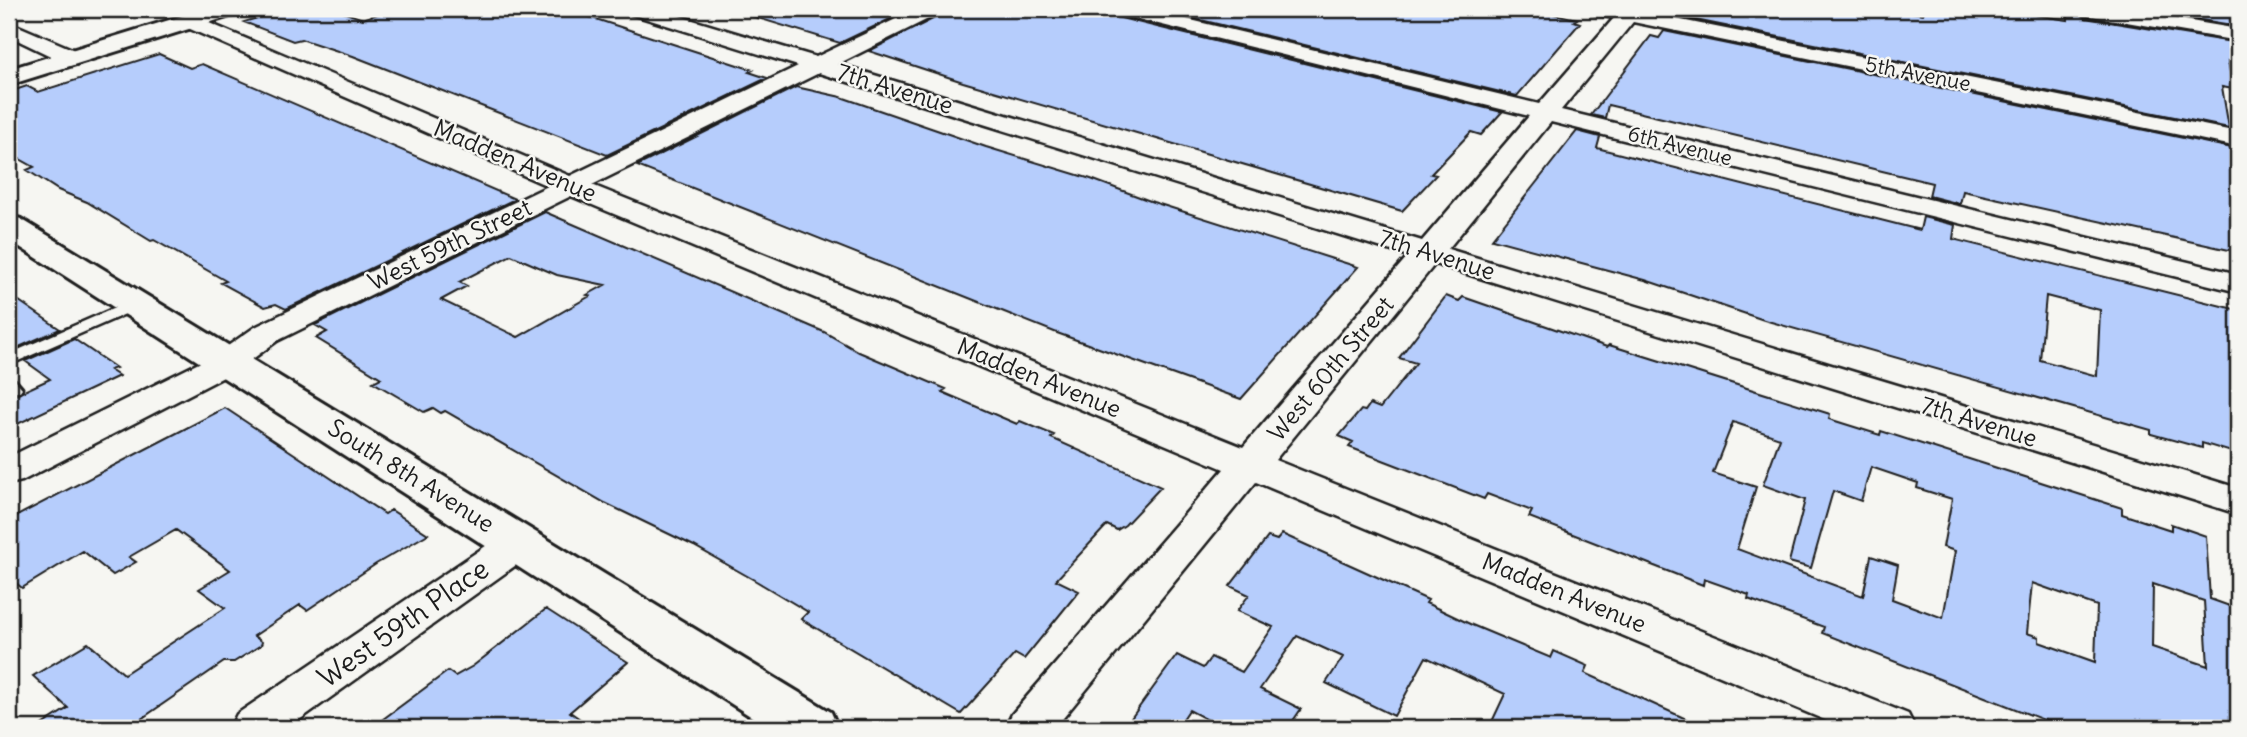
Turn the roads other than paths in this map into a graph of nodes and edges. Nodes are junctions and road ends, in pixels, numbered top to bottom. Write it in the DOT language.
graph roads {
  1 [pos="229,9"];
  2 [pos="635,9"];
  3 [pos="933,9"];
  4 [pos="1121,9"];
  5 [pos="2085,9"];
  6 [pos="1620,11"];
  7 [pos="188,21"];
  8 [pos="9,29"];
  9 [pos="2238,35"];
  10 [pos="71,58"];
  11 [pos="817,64"];
  12 [pos="9,77"];
  13 [pos="1546,113"];
  14 [pos="2238,139"];
  15 [pos="571,186"];
  16 [pos="12,231"];
  17 [pos="1429,253"];
  18 [pos="2238,282"];
  19 [pos="133,305"];
  20 [pos="9,360"];
  21 [pos="227,362"];
  22 [pos="1250,464"];
  23 [pos="9,472"];
  24 [pos="2238,501"];
  25 [pos="519,543"];
  26 [pos="253,728"];
  27 [pos="812,728"];
  28 [pos="1028,728"];
  29 [pos="1892,728"];
  1 -- 7 [label="street"];
  2 -- 11 [label="street, 7th Avenue"];
  3 -- 11 [label="street, West 59th Street"];
  4 -- 13 [label="street, 6th Avenue"];
  5 -- 9 [label="street"];
  6 -- 13 [label="street, West 60th Street"];
  6 -- 14 [label="street, 5th Avenue"];
  7 -- 10 [label="street"];
  7 -- 15 [label="street, Madden Avenue"];
  8 -- 10 [label="street"];
  10 -- 12 [label="street"];
  11 -- 15 [label="street, West 59th Street"];
  11 -- 17 [label="street, 7th Avenue"];
  13 -- 17 [label="street, West 60th Street"];
  13 -- 18 [label="street, 6th Avenue"];
  15 -- 21 [label="street, West 59th Street"];
  15 -- 22 [label="street, Madden Avenue"];
  16 -- 19 [label="street, South 8th Avenue"];
  17 -- 22 [label="street, West 60th Street"];
  17 -- 24 [label="street, 7th Avenue"];
  19 -- 20 [label="lane"];
  19 -- 21 [label="street, South 8th Avenue"];
  21 -- 23 [label="street, West 59th Street"];
  21 -- 25 [label="street, South 8th Avenue"];
  22 -- 28 [label="street, West 60th Street"];
  22 -- 29 [label="street, Madden Avenue"];
  25 -- 26 [label="street, West 59th Place"];
  25 -- 27 [label="street, South 8th Avenue"];
}
